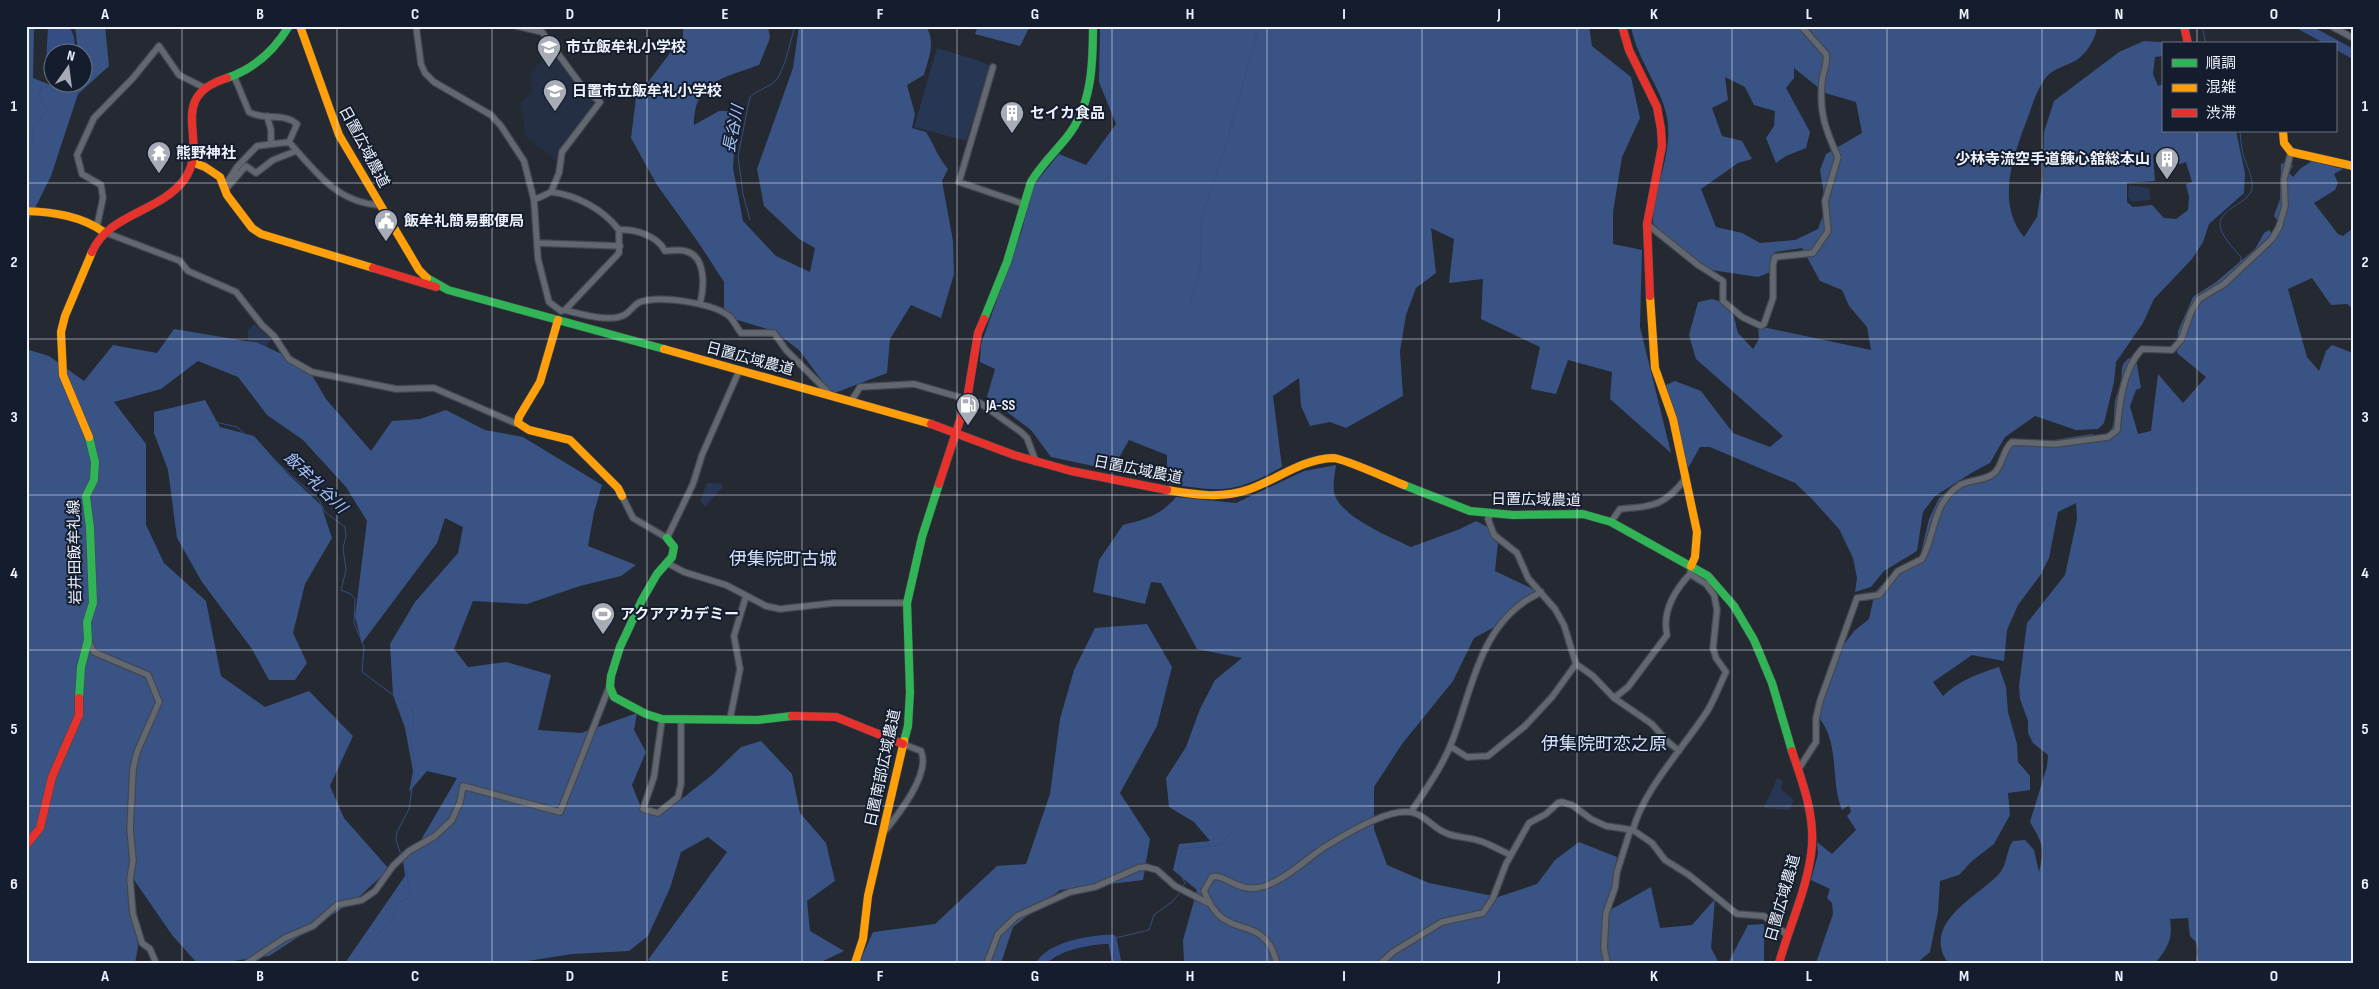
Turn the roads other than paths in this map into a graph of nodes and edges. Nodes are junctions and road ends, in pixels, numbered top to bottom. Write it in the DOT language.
graph roads {
  1 [pos="289,26"];
  2 [pos="300,26"];
  3 [pos="416,26"];
  4 [pos="517,26"];
  5 [pos="1093,26"];
  6 [pos="1622,26"];
  7 [pos="1801,26"];
  8 [pos="2184,26"];
  9 [pos="2331,26"];
  10 [pos="2353,38"];
  11 [pos="2188,42"];
  12 [pos="993,67"];
  13 [pos="234,76"];
  14 [pos="203,87"];
  15 [pos="267,116"];
  16 [pos="2283,132"];
  17 [pos="289,142"];
  18 [pos="271,144"];
  19 [pos="296,150"];
  20 [pos="2291,152"];
  21 [pos="192,162"];
  22 [pos="2353,166"];
  23 [pos="226,187"];
  24 [pos="551,192"];
  25 [pos="534,200"];
  26 [pos="1024,204"];
  27 [pos="379,205"];
  28 [pos="26,211"];
  29 [pos="1647,224"];
  30 [pos="97,226"];
  31 [pos="619,230"];
  32 [pos="104,232"];
  33 [pos="538,243"];
  34 [pos="620,246"];
  35 [pos="423,281"];
  36 [pos="700,304"];
  37 [pos="563,311"];
  38 [pos="558,320"];
  39 [pos="740,371"];
  40 [pos="830,395"];
  41 [pos="967,399"];
  42 [pos="852,400"];
  43 [pos="518,422"];
  44 [pos="956,432"];
  45 [pos="1036,462"];
  46 [pos="1686,478"];
  47 [pos="622,496"];
  48 [pos="1491,514"];
  49 [pos="1611,522"];
  50 [pos="667,538"];
  51 [pos="669,564"];
  52 [pos="1691,570"];
  53 [pos="1541,592"];
  54 [pos="746,596"];
  55 [pos="907,603"];
  56 [pos="88,640"];
  57 [pos="1576,664"];
  58 [pos="610,685"];
  59 [pos="1614,698"];
  60 [pos="662,719"];
  61 [pos="680,719"];
  62 [pos="730,720"];
  63 [pos="903,744"];
  64 [pos="1450,746"];
  65 [pos="1679,751"];
  66 [pos="1798,770"];
  67 [pos="1411,812"];
  68 [pos="1631,831"];
  69 [pos="884,832"];
  70 [pos="26,846"];
  71 [pos="1511,855"];
  72 [pos="1208,903"];
  73 [pos="1786,934"];
  74 [pos="156,963"];
  75 [pos="247,963"];
  76 [pos="855,963"];
  77 [pos="987,963"];
  78 [pos="1277,963"];
  79 [pos="1381,963"];
  80 [pos="1607,963"];
  81 [pos="1780,963"];
  1 -- 13 [label="street"];
  2 -- 27 [label="street, 日置広域農道"];
  3 -- 25 [label="street"];
  4 -- 24 [label="street"];
  5 -- 26 [label="street, 日置南部広域農道"];
  6 -- 29 [label="street"];
  7 -- 29 [label="street"];
  8 -- 11 [label="street"];
  9 -- 10 [label="street"];
  12 -- 26 [label="street"];
  13 -- 14 [label="street"];
  13 -- 15 [label="street"];
  14 -- 21 [label="street"];
  14 -- 30 [label="street"];
  15 -- 17 [label="street"];
  15 -- 18 [label="street"];
  16 -- 20 [label="street"];
  17 -- 18 [label="street"];
  17 -- 19 [label="street"];
  18 -- 23 [label="street"];
  19 -- 23 [label="street"];
  19 -- 27 [label="street"];
  20 -- 22 [label="street"];
  20 -- 66 [label="street"];
  21 -- 23 [label="street, 日置広域農道"];
  21 -- 32 [label="street"];
  23 -- 35 [label="street, 日置広域農道"];
  24 -- 25 [label="street"];
  24 -- 31 [label="street"];
  25 -- 33 [label="street"];
  26 -- 41 [label="street, 日置南部広域農道"];
  27 -- 35 [label="street, 日置広域農道"];
  28 -- 30 [label="street"];
  29 -- 46 [label="street"];
  30 -- 32 [label="street"];
  31 -- 34 [label="street"];
  31 -- 36 [label="street"];
  32 -- 43 [label="street"];
  32 -- 56 [label="street, 岩井田飯牟礼線"];
  33 -- 34 [label="street"];
  33 -- 37 [label="street"];
  34 -- 37 [label="street"];
  35 -- 38 [label="street, 日置広域農道"];
  36 -- 37 [label="street"];
  36 -- 40 [label="street"];
  37 -- 38 [label="street"];
  38 -- 39 [label="street, 日置広域農道"];
  38 -- 43 [label="street"];
  39 -- 40 [label="street, 日置広域農道"];
  39 -- 50 [label="street"];
  40 -- 42 [label="street, 日置広域農道"];
  41 -- 42 [label="street"];
  41 -- 44 [label="street, 日置南部広域農道"];
  41 -- 45 [label="street"];
  42 -- 44 [label="street, 日置広域農道"];
  43 -- 47 [label="street"];
  44 -- 45 [label="street, 日置広域農道"];
  44 -- 55 [label="street, 日置南部広域農道"];
  45 -- 48 [label="street, 日置広域農道"];
  46 -- 49 [label="street"];
  46 -- 52 [label="street"];
  47 -- 50 [label="street"];
  48 -- 49 [label="street, 日置広域農道"];
  48 -- 53 [label="street"];
  49 -- 52 [label="street, 日置広域農道"];
  50 -- 51 [label="street"];
  51 -- 54 [label="street"];
  51 -- 58 [label="street"];
  52 -- 59 [label="street"];
  52 -- 65 [label="street"];
  52 -- 66 [label="street, 日置広域農道"];
  53 -- 57 [label="street"];
  53 -- 64 [label="street"];
  54 -- 55 [label="street"];
  54 -- 62 [label="street"];
  55 -- 63 [label="street, 日置南部広域農道"];
  56 -- 70 [label="street, 岩井田飯牟礼線"];
  56 -- 74 [label="street"];
  57 -- 59 [label="street"];
  57 -- 64 [label="street"];
  58 -- 60 [label="street"];
  58 -- 75 [label="street"];
  59 -- 65 [label="street"];
  60 -- 61 [label="street"];
  60 -- 61 [label="street"];
  61 -- 62 [label="street"];
  62 -- 63 [label="street"];
  63 -- 69 [label="street, 日置南部広域農道"];
  63 -- 69 [label="street"];
  64 -- 67 [label="street"];
  65 -- 68 [label="street"];
  66 -- 73 [label="street, 日置広域農道"];
  67 -- 71 [label="street"];
  67 -- 72 [label="street"];
  68 -- 71 [label="street"];
  68 -- 73 [label="street"];
  68 -- 80 [label="street"];
  69 -- 76 [label="street, 日置南部広域農道"];
  71 -- 79 [label="street"];
  72 -- 77 [label="street"];
  72 -- 78 [label="street"];
  73 -- 81 [label="street, 日置広域農道"];
}
